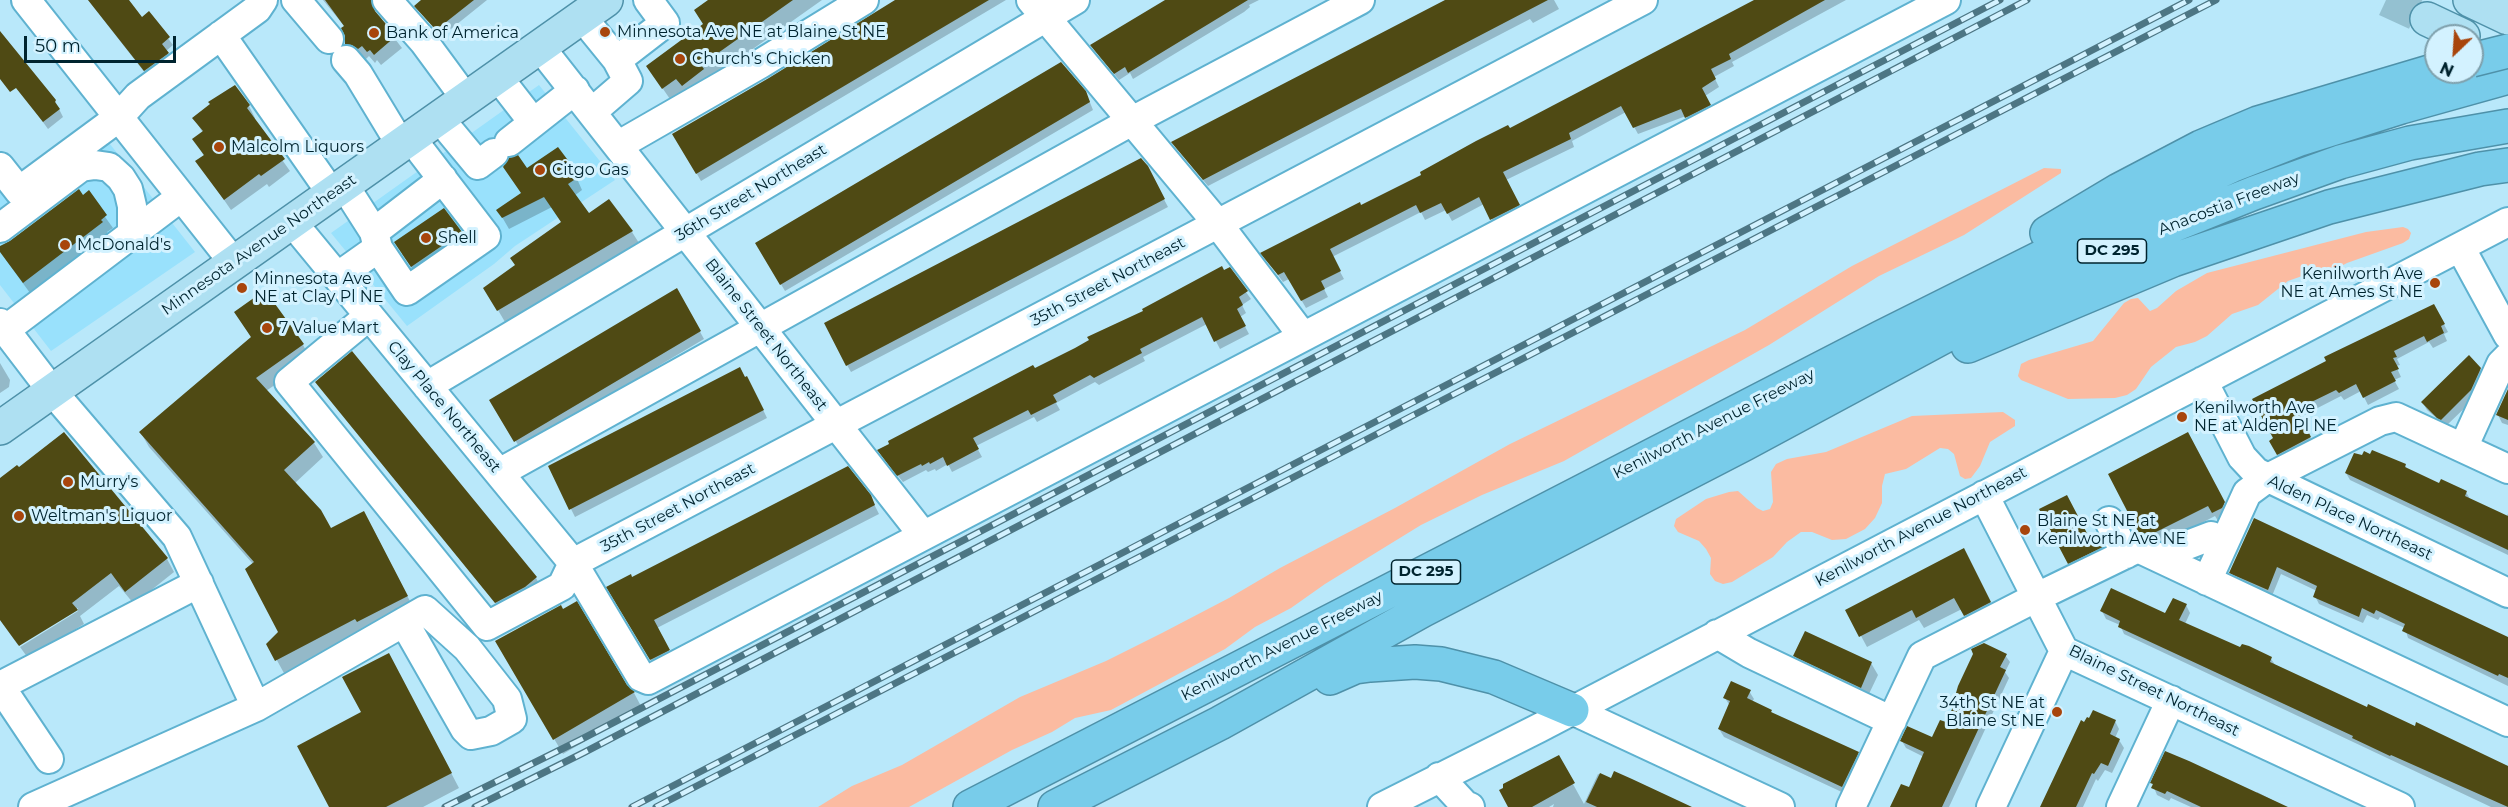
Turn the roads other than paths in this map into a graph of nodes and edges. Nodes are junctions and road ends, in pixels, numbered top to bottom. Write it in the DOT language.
graph roads {
  1 [pos="26,0"];
  2 [pos="263,0"];
  3 [pos="296,0"];
  4 [pos="387,0"];
  5 [pos="648,0"];
  6 [pos="864,0"];
  7 [pos="1075,0"];
  8 [pos="1360,0"];
  9 [pos="1643,0"];
  10 [pos="1946,0"];
  11 [pos="2470,0"];
  12 [pos="594,9"];
  13 [pos="1038,9"];
  14 [pos="2508,18"];
  15 [pos="2427,19"];
  16 [pos="2438,24"];
  17 [pos="221,35"];
  18 [pos="540,47"];
  19 [pos="2484,49"];
  20 [pos="617,60"];
  21 [pos="2484,62"];
  22 [pos="2507,66"];
  23 [pos="2424,74"];
  24 [pos="498,77"];
  25 [pos="574,90"];
  26 [pos="466,99"];
  27 [pos="592,112"];
  28 [pos="118,118"];
  29 [pos="440,118"];
  30 [pos="1132,122"];
  31 [pos="533,123"];
  32 [pos="2508,126"];
  33 [pos="406,141"];
  34 [pos="619,145"];
  35 [pos="2508,165"];
  36 [pos="0,167"];
  37 [pos="443,179"];
  38 [pos="338,189"];
  39 [pos="181,197"];
  40 [pos="292,222"];
  41 [pos="2508,222"];
  42 [pos="1218,224"];
  43 [pos="0,228"];
  44 [pos="686,231"];
  45 [pos="132,235"];
  46 [pos="376,240"];
  47 [pos="2460,247"];
  48 [pos="234,263"];
  49 [pos="337,277"];
  50 [pos="369,316"];
  51 [pos="3,327"];
  52 [pos="762,328"];
  53 [pos="1302,335"];
  54 [pos="2508,335"];
  55 [pos="1882,337"];
  56 [pos="2508,357"];
  57 [pos="2203,381"];
  58 [pos="427,387"];
  59 [pos="51,391"];
  60 [pos="836,425"];
  61 [pos="0,428"];
  62 [pos="1743,444"];
  63 [pos="2463,448"];
  64 [pos="2508,469"];
  65 [pos="499,473"];
  66 [pos="2265,478"];
  67 [pos="1984,495"];
  68 [pos="2109,521"];
  69 [pos="923,535"];
  70 [pos="2225,541"];
  71 [pos="2177,549"];
  72 [pos="2126,554"];
  73 [pos="573,563"];
  74 [pos="2207,581"];
  75 [pos="198,583"];
  76 [pos="2508,593"];
  77 [pos="2037,597"];
  78 [pos="414,616"];
  79 [pos="1717,634"];
  80 [pos="2064,651"];
  81 [pos="2171,700"];
  82 [pos="256,707"];
  83 [pos="1572,710"];
  84 [pos="1892,721"];
  85 [pos="2508,722"];
  86 [pos="1220,723"];
  87 [pos="49,759"];
  88 [pos="1440,777"];
  89 [pos="33,807"];
  90 [pos="970,807"];
  91 [pos="1055,807"];
  92 [pos="1382,807"];
  93 [pos="1470,807"];
  94 [pos="1780,807"];
  95 [pos="1851,807"];
  96 [pos="1991,807"];
  97 [pos="2121,807"];
  98 [pos="2400,807"];
  1 -- 28 [label="street"];
  2 -- 17 [label="street"];
  3 -- 33 [label="street"];
  4 -- 26 [label="street"];
  5 -- 20 [label="street"];
  6 -- 34 [label="street"];
  7 -- 13 [label="street, 36th Street Northeast"];
  8 -- 30 [label="street"];
  9 -- 42 [label="street, 35th Street Northeast"];
  10 -- 53 [label="street, Clay Place Northeast"];
  11 -- 14 [label="main road"];
  12 -- 18 [label="main road, Minnesota Avenue Northeast"];
  12 -- 20 [label="street"];
  13 -- 30 [label="street"];
  13 -- 44 [label="street, 36th Street Northeast"];
  15 -- 16 [label="main road"];
  17 -- 28 [label="street"];
  17 -- 38 [label="street"];
  18 -- 24 [label="main road, Minnesota Avenue Northeast"];
  18 -- 25 [label="street, Blaine Street Northeast"];
  19 -- 22 [label="main road"];
  20 -- 27 [label="street"];
  21 -- 22 [label="highway, bridge"];
  22 -- 55 [label="highway"];
  23 -- 55 [label="highway, DC 295"];
  24 -- 26 [label="main road, Minnesota Avenue Northeast"];
  24 -- 31 [label="street"];
  25 -- 27 [label="street, Blaine Street Northeast"];
  25 -- 31 [label="street"];
  26 -- 29 [label="main road, Minnesota Avenue Northeast"];
  27 -- 34 [label="street, Blaine Street Northeast"];
  28 -- 36 [label="street"];
  28 -- 39 [label="street"];
  29 -- 31 [label="street"];
  29 -- 33 [label="main road, Minnesota Avenue Northeast"];
  30 -- 42 [label="street"];
  30 -- 52 [label="street"];
  32 -- 62 [label="highway, Anacostia Freeway / DC 295"];
  33 -- 37 [label="street"];
  33 -- 38 [label="main road, Minnesota Avenue Northeast"];
  34 -- 44 [label="street, Blaine Street Northeast"];
  35 -- 62 [label="highway"];
  37 -- 46 [label="street"];
  37 -- 46 [label="street"];
  38 -- 40 [label="main road, Minnesota Avenue Northeast"];
  38 -- 46 [label="street"];
  39 -- 45 [label="street"];
  39 -- 48 [label="street"];
  40 -- 48 [label="main road, Minnesota Avenue Northeast"];
  40 -- 49 [label="street, Clay Place Northeast"];
  41 -- 47 [label="street, Kenilworth Avenue Northeast"];
  42 -- 53 [label="street"];
  42 -- 60 [label="street, 35th Street Northeast"];
  43 -- 45 [label="street"];
  44 -- 52 [label="street, Blaine Street Northeast"];
  44 -- 58 [label="street, 36th Street Northeast"];
  45 -- 51 [label="street"];
  46 -- 49 [label="street"];
  47 -- 54 [label="street"];
  47 -- 57 [label="street, Kenilworth Avenue Northeast"];
  48 -- 59 [label="main road, Minnesota Avenue Northeast"];
  49 -- 50 [label="street, Clay Place Northeast"];
  50 -- 58 [label="street, Clay Place Northeast"];
  50 -- 73 [label="street"];
  51 -- 59 [label="street"];
  52 -- 60 [label="street, Blaine Street Northeast"];
  52 -- 65 [label="street"];
  53 -- 69 [label="street, Clay Place Northeast"];
  55 -- 90 [label="highway, Kenilworth Avenue Freeway / DC 295"];
  56 -- 63 [label="street"];
  57 -- 66 [label="street, Alden Place Northeast"];
  57 -- 67 [label="street, Kenilworth Avenue Northeast"];
  58 -- 65 [label="street, Clay Place Northeast"];
  59 -- 61 [label="main road, Minnesota Avenue Northeast"];
  59 -- 75 [label="street"];
  60 -- 69 [label="street, Blaine Street Northeast"];
  60 -- 73 [label="street, 35th Street Northeast"];
  62 -- 86 [label="highway, Kenilworth Avenue Freeway / DC 295"];
  63 -- 64 [label="street"];
  63 -- 66 [label="street"];
  65 -- 73 [label="street, Clay Place Northeast"];
  66 -- 70 [label="street"];
  66 -- 76 [label="street, Alden Place Northeast"];
  67 -- 77 [label="street, Blaine Street Northeast"];
  67 -- 79 [label="street, Kenilworth Avenue Northeast"];
  68 -- 72 [label="street"];
  69 -- 73 [label="street, Clay Place Northeast"];
  70 -- 71 [label="street"];
  70 -- 74 [label="street"];
  72 -- 74 [label="street"];
  72 -- 77 [label="street"];
  74 -- 85 [label="street"];
  75 -- 82 [label="street"];
  75 -- 87 [label="street"];
  77 -- 80 [label="street, Blaine Street Northeast"];
  77 -- 84 [label="street"];
  78 -- 82 [label="street"];
  79 -- 83 [label="street, Kenilworth Avenue Northeast"];
  79 -- 84 [label="street"];
  80 -- 81 [label="street, Blaine Street Northeast"];
  80 -- 96 [label="street"];
  81 -- 97 [label="street"];
  81 -- 98 [label="street, Blaine Street Northeast"];
  82 -- 89 [label="street"];
  83 -- 86 [label="highway"];
  83 -- 88 [label="street, Kenilworth Avenue Northeast"];
  83 -- 94 [label="street"];
  84 -- 95 [label="street"];
  86 -- 91 [label="highway, Kenilworth Avenue Freeway / DC 295"];
  88 -- 92 [label="street, Kenilworth Avenue Northeast"];
  88 -- 93 [label="street"];
}
